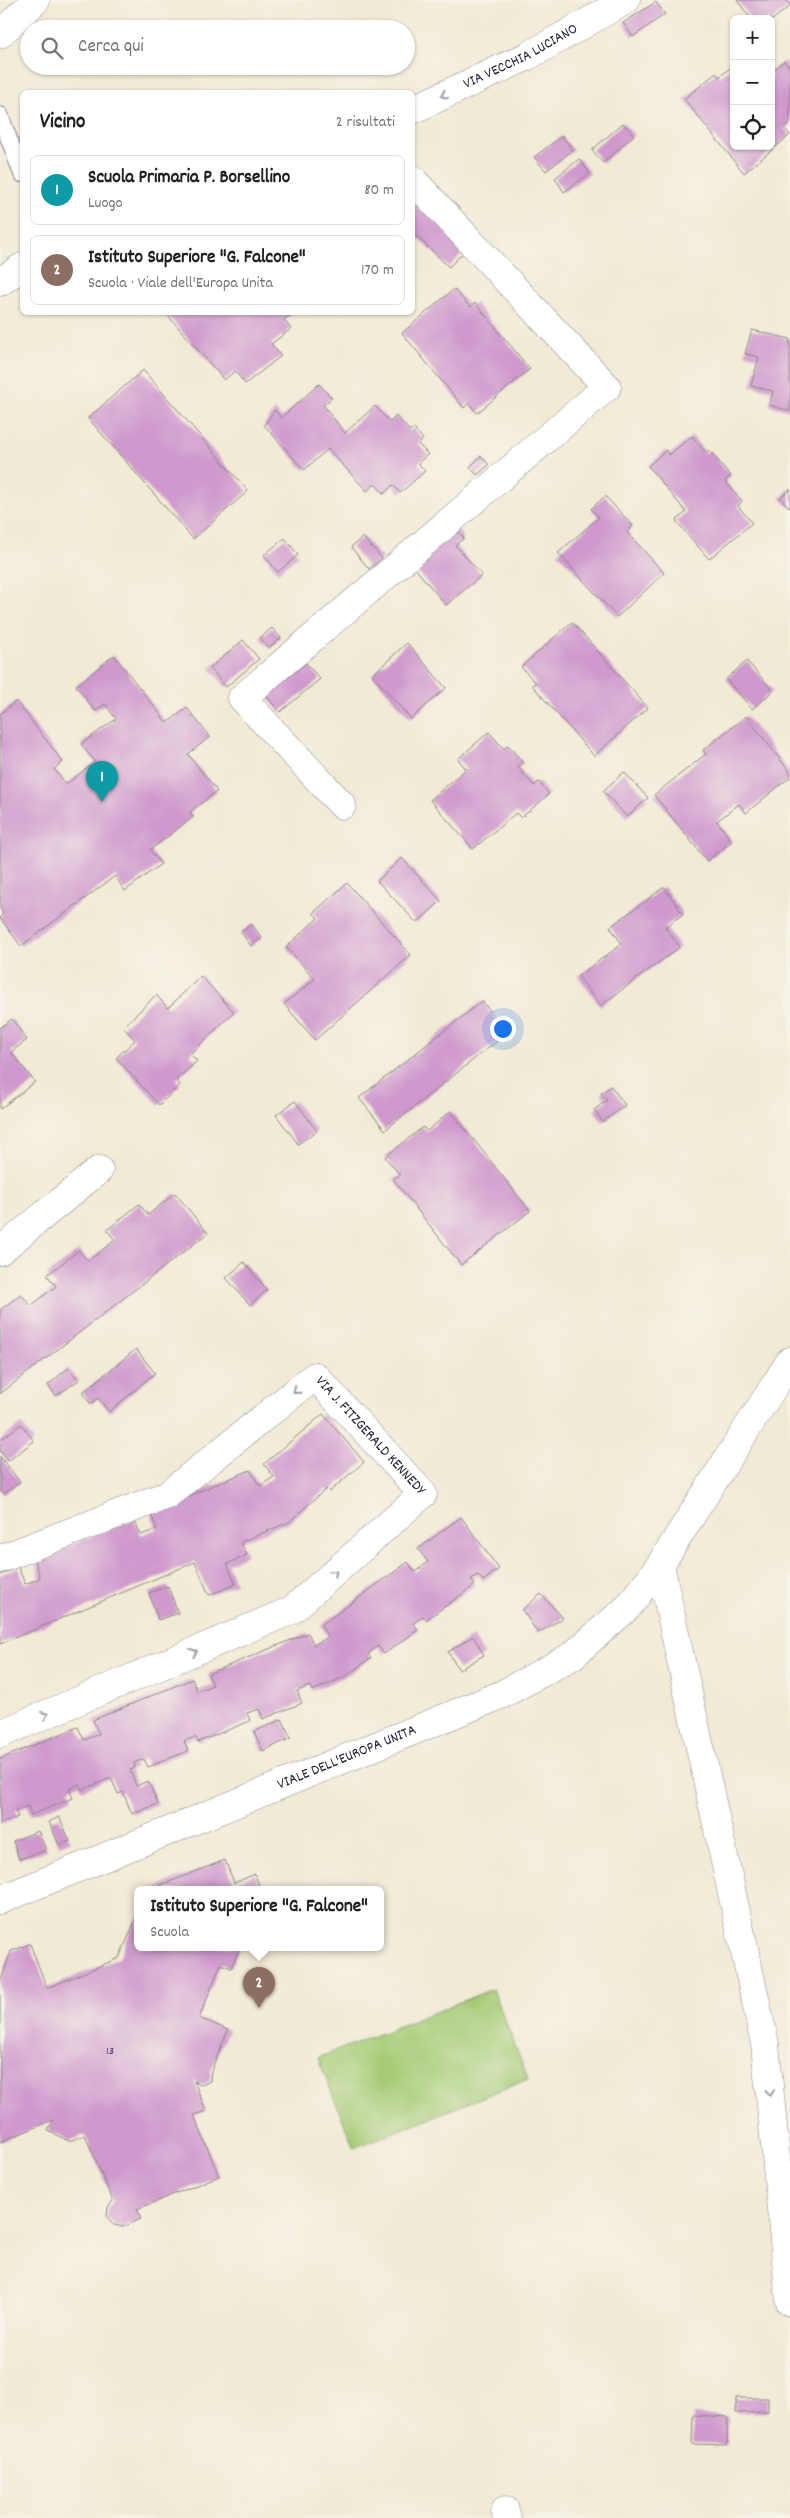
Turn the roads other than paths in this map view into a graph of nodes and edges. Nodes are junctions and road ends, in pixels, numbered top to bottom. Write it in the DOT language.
graph roads {
  1 [pos="36,0"];
  2 [pos="626,0"];
  3 [pos="0,34"];
  4 [pos="415,109"];
  5 [pos="0,115"];
  6 [pos="20,169"];
  7 [pos="415,182"];
  8 [pos="20,268"];
  9 [pos="0,282"];
  10 [pos="342,805"];
  11 [pos="99,1170"];
  12 [pos="0,1251"];
  13 [pos="790,1361"];
  14 [pos="0,1559"];
  15 [pos="660,1565"];
  16 [pos="0,1734"];
  17 [pos="0,1900"];
  18 [pos="790,2302"];
  1 -- 3 [label="main road"];
  2 -- 4 [label="main road, VIA VECCHIA LUCIANO, one-way"];
  5 -- 6 [label="lane"];
  7 -- 10 [label="main road"];
  8 -- 9 [label="main road"];
  11 -- 12 [label="main road"];
  13 -- 15 [label="main road, VIALE DELL'EUROPA UNITA"];
  16 -- 14 [label="main road, VIA J. FITZGERALD KENNEDY, one-way"];
  15 -- 17 [label="main road, VIALE DELL'EUROPA UNITA"];
  15 -- 18 [label="main road, one-way"];
}
